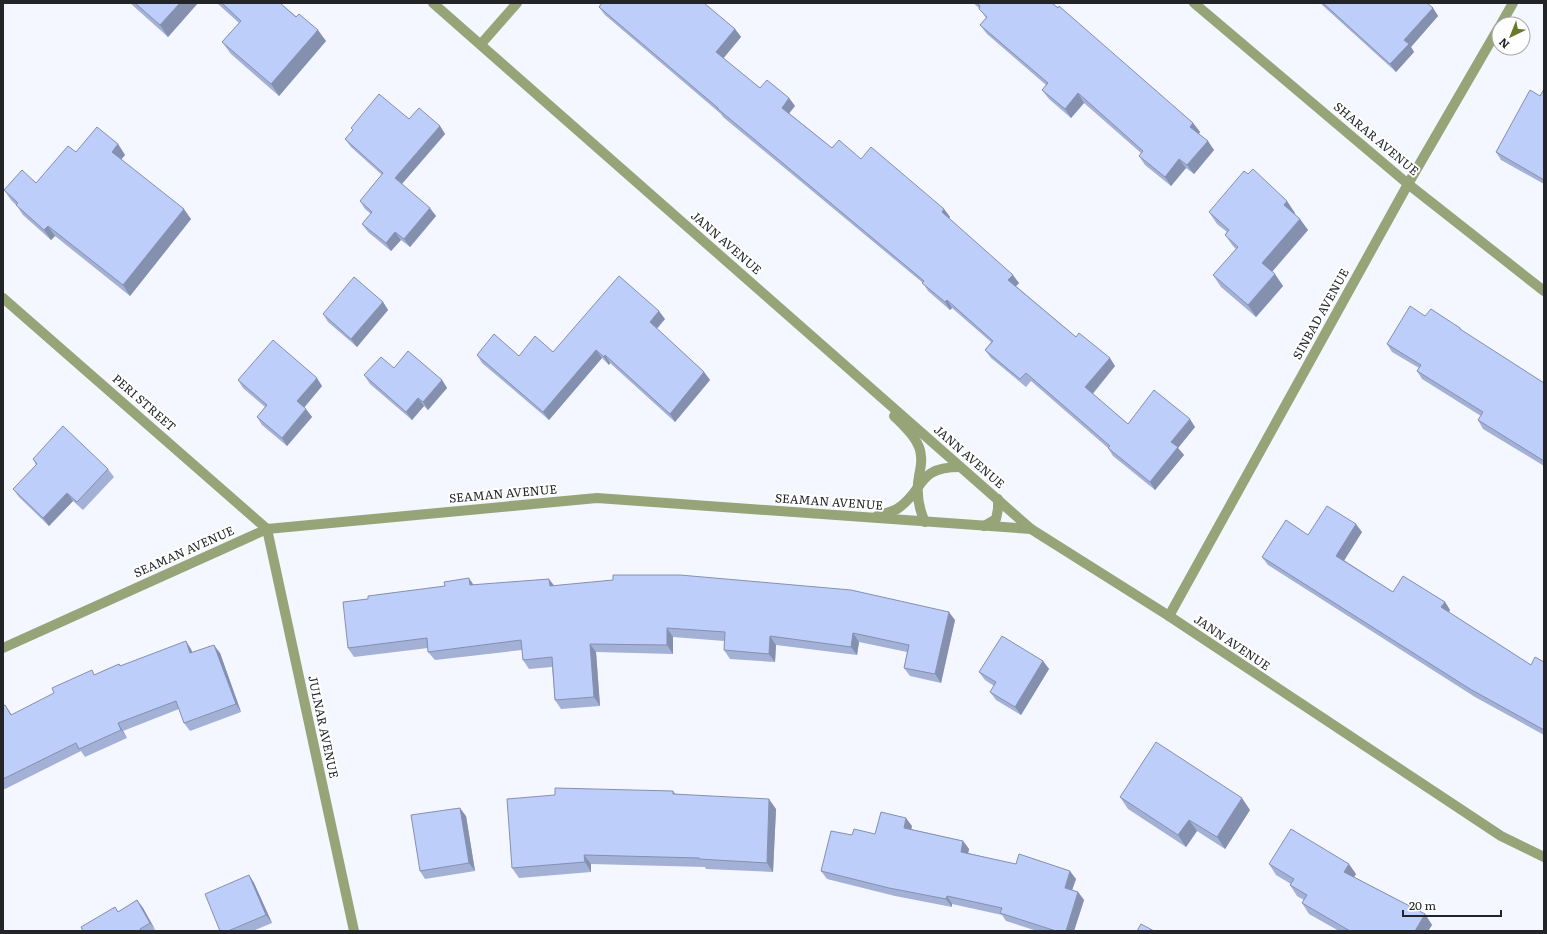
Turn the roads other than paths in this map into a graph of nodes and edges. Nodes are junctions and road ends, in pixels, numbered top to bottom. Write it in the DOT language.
graph roads {
  1 [pos="433,3"];
  2 [pos="518,3"];
  3 [pos="1194,3"];
  4 [pos="1513,3"];
  5 [pos="1505,16"];
  6 [pos="1491,41"];
  7 [pos="481,44"];
  8 [pos="1408,184"];
  9 [pos="1544,291"];
  10 [pos="3,298"];
  11 [pos="859,377"];
  12 [pos="960,466"];
  13 [pos="917,487"];
  14 [pos="998,499"];
  15 [pos="873,518"];
  16 [pos="925,522"];
  17 [pos="984,526"];
  18 [pos="267,529"];
  19 [pos="1031,529"];
  20 [pos="1169,616"];
  21 [pos="3,648"];
  22 [pos="1544,857"];
  23 [pos="354,931"];
  1 -- 7 [label="street, JANN AVENUE"];
  2 -- 7 [label="street"];
  3 -- 8 [label="street, SHARAR AVENUE"];
  4 -- 5 [label="street"];
  6 -- 8 [label="street, SINBAD AVENUE"];
  7 -- 11 [label="street, JANN AVENUE"];
  8 -- 9 [label="street, SHARAR AVENUE"];
  8 -- 20 [label="street, SINBAD AVENUE"];
  10 -- 18 [label="street, PERI STREET"];
  11 -- 12 [label="street, JANN AVENUE"];
  11 -- 13 [label="street"];
  12 -- 13 [label="street"];
  12 -- 14 [label="street, JANN AVENUE"];
  13 -- 15 [label="street"];
  13 -- 16 [label="street"];
  14 -- 17 [label="street"];
  14 -- 19 [label="street, JANN AVENUE"];
  15 -- 16 [label="street, SEAMAN AVENUE"];
  15 -- 18 [label="street, SEAMAN AVENUE"];
  16 -- 17 [label="street, SEAMAN AVENUE"];
  17 -- 19 [label="street, SEAMAN AVENUE"];
  18 -- 21 [label="street, SEAMAN AVENUE"];
  18 -- 23 [label="street, JULNAR AVENUE"];
  19 -- 20 [label="street, JANN AVENUE"];
  20 -- 22 [label="street, JANN AVENUE"];
}
